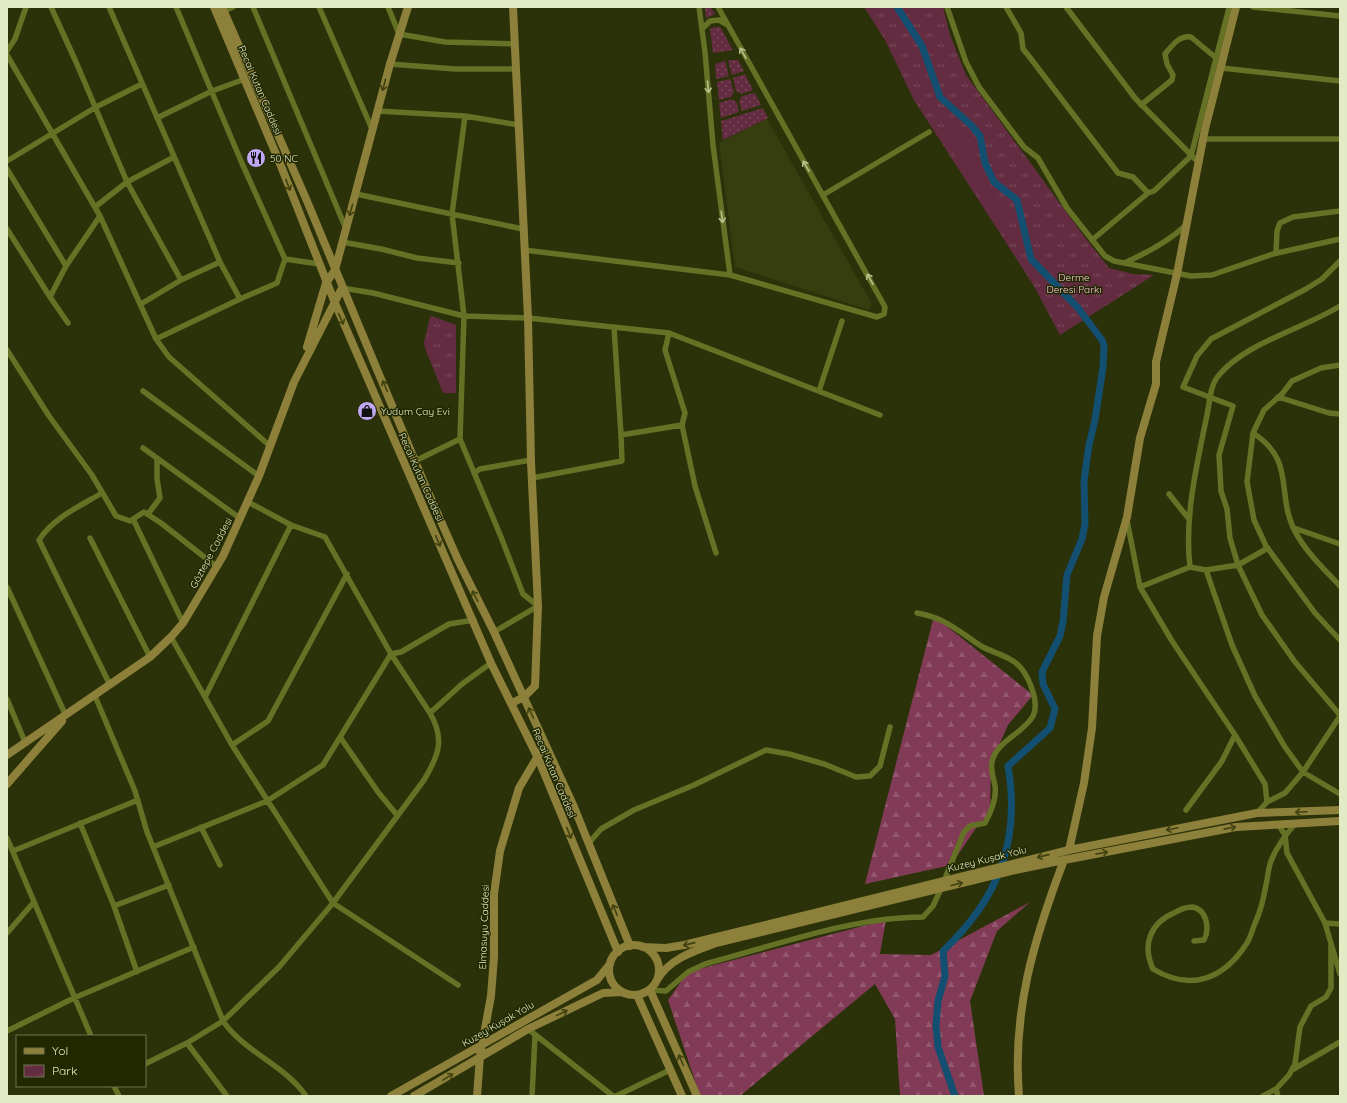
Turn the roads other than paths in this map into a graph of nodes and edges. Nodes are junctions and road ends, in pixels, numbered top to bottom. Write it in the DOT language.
graph roads {
  1 [pos="26,7"];
  2 [pos="51,7"];
  3 [pos="109,7"];
  4 [pos="176,7"];
  5 [pos="214,7"];
  6 [pos="233,7"];
  7 [pos="253,7"];
  8 [pos="319,7"];
  9 [pos="388,7"];
  10 [pos="408,7"];
  11 [pos="513,7"];
  12 [pos="699,7"];
  13 [pos="718,7"];
  14 [pos="947,7"];
  15 [pos="1006,7"];
  16 [pos="1253,7"];
  17 [pos="1068,8"];
  18 [pos="1232,8"];
  19 [pos="223,9"];
  20 [pos="1340,16"];
  21 [pos="728,25"];
  22 [pos="702,29"];
  23 [pos="399,34"];
  24 [pos="515,44"];
  25 [pos="7,51"];
  26 [pos="7,55"];
  27 [pos="1216,58"];
  28 [pos="390,64"];
  29 [pos="1222,68"];
  30 [pos="515,69"];
  31 [pos="245,79"];
  32 [pos="1340,81"];
  33 [pos="142,84"];
  34 [pos="212,92"];
  35 [pos="1141,105"];
  36 [pos="96,107"];
  37 [pos="377,112"];
  38 [pos="465,116"];
  39 [pos="157,118"];
  40 [pos="519,125"];
  41 [pos="372,129"];
  42 [pos="929,132"];
  43 [pos="52,133"];
  44 [pos="1203,139"];
  45 [pos="1340,139"];
  46 [pos="174,156"];
  47 [pos="1190,156"];
  48 [pos="7,161"];
  49 [pos="1198,162"];
  50 [pos="7,168"];
  51 [pos="127,182"];
  52 [pos="1148,193"];
  53 [pos="356,194"];
  54 [pos="823,195"];
  55 [pos="95,207"];
  56 [pos="1340,211"];
  57 [pos="452,214"];
  58 [pos="100,216"];
  59 [pos="1186,224"];
  60 [pos="7,229"];
  61 [pos="346,229"];
  62 [pos="523,229"];
  63 [pos="1340,239"];
  64 [pos="1092,240"];
  65 [pos="342,242"];
  66 [pos="524,250"];
  67 [pos="1276,253"];
  68 [pos="285,259"];
  69 [pos="220,262"];
  70 [pos="1340,262"];
  71 [pos="459,263"];
  72 [pos="1124,263"];
  73 [pos="319,264"];
  74 [pos="66,266"];
  75 [pos="335,270"];
  76 [pos="1177,274"];
  77 [pos="730,275"];
  78 [pos="181,280"];
  79 [pos="326,283"];
  80 [pos="342,288"];
  81 [pos="50,297"];
  82 [pos="240,299"];
  83 [pos="141,304"];
  84 [pos="335,304"];
  85 [pos="1340,306"];
  86 [pos="464,316"];
  87 [pos="528,318"];
  88 [pos="842,321"];
  89 [pos="68,323"];
  90 [pos="614,326"];
  91 [pos="669,333"];
  92 [pos="156,339"];
  93 [pos="7,350"];
  94 [pos="1340,365"];
  95 [pos="294,382"];
  96 [pos="143,391"];
  97 [pos="819,391"];
  98 [pos="1278,397"];
  99 [pos="1211,399"];
  100 [pos="1340,414"];
  101 [pos="880,415"];
  102 [pos="682,425"];
  103 [pos="1254,432"];
  104 [pos="621,436"];
  105 [pos="460,439"];
  106 [pos="270,446"];
  107 [pos="143,448"];
  108 [pos="158,458"];
  109 [pos="531,460"];
  110 [pos="415,461"];
  111 [pos="474,473"];
  112 [pos="259,476"];
  113 [pos="532,478"];
  114 [pos="102,493"];
  115 [pos="1169,494"];
  116 [pos="248,502"];
  117 [pos="148,514"];
  118 [pos="1127,517"];
  119 [pos="133,519"];
  120 [pos="241,519"];
  121 [pos="1189,519"];
  122 [pos="291,525"];
  123 [pos="1294,528"];
  124 [pos="1303,531"];
  125 [pos="90,538"];
  126 [pos="1302,542"];
  127 [pos="1340,544"];
  128 [pos="1268,548"];
  129 [pos="716,553"];
  130 [pos="1238,565"];
  131 [pos="217,567"];
  132 [pos="1190,568"];
  133 [pos="1206,570"];
  134 [pos="347,574"];
  135 [pos="1340,586"];
  136 [pos="7,587"];
  137 [pos="1140,587"];
  138 [pos="538,606"];
  139 [pos="917,613"];
  140 [pos="474,620"];
  141 [pos="183,623"];
  142 [pos="494,632"];
  143 [pos="171,637"];
  144 [pos="1340,640"];
  145 [pos="391,654"];
  146 [pos="150,657"];
  147 [pos="491,664"];
  148 [pos="110,685"];
  149 [pos="95,696"];
  150 [pos="205,697"];
  151 [pos="524,697"];
  152 [pos="7,699"];
  153 [pos="512,703"];
  154 [pos="430,712"];
  155 [pos="1340,715"];
  156 [pos="66,716"];
  157 [pos="890,727"];
  158 [pos="1235,735"];
  159 [pos="340,737"];
  160 [pos="25,742"];
  161 [pos="545,744"];
  162 [pos="232,745"];
  163 [pos="7,755"];
  164 [pos="538,758"];
  165 [pos="1303,772"];
  166 [pos="7,784"];
  167 [pos="1340,794"];
  168 [pos="138,800"];
  169 [pos="267,801"];
  170 [pos="1267,802"];
  171 [pos="1186,810"];
  172 [pos="1340,810"];
  173 [pos="1257,813"];
  174 [pos="397,815"];
  175 [pos="1340,821"];
  176 [pos="1298,822"];
  177 [pos="80,823"];
  178 [pos="1278,824"];
  179 [pos="201,828"];
  180 [pos="1285,835"];
  181 [pos="7,838"];
  182 [pos="588,844"];
  183 [pos="153,847"];
  184 [pos="1069,850"];
  185 [pos="13,851"];
  186 [pos="1064,860"];
  187 [pos="220,865"];
  188 [pos="984,874"];
  189 [pos="946,876"];
  190 [pos="168,885"];
  191 [pos="940,891"];
  192 [pos="34,902"];
  193 [pos="333,903"];
  194 [pos="114,906"];
  195 [pos="1325,923"];
  196 [pos="1340,924"];
  197 [pos="7,933"];
  198 [pos="1194,941"];
  199 [pos="1331,943"];
  200 [pos="630,946"];
  201 [pos="194,947"];
  202 [pos="643,947"];
  203 [pos="618,952"];
  204 [pos="610,964"];
  205 [pos="137,972"];
  206 [pos="1340,974"];
  207 [pos="657,980"];
  208 [pos="458,986"];
  209 [pos="650,990"];
  210 [pos="622,992"];
  211 [pos="638,995"];
  212 [pos="74,998"];
  213 [pos="223,1021"];
  214 [pos="528,1029"];
  215 [pos="7,1031"];
  216 [pos="92,1035"];
  217 [pos="535,1036"];
  218 [pos="1340,1042"];
  219 [pos="186,1043"];
  220 [pos="483,1043"];
  221 [pos="480,1056"];
  222 [pos="146,1063"];
  223 [pos="670,1070"];
  224 [pos="1292,1071"];
  225 [pos="114,1087"];
  226 [pos="1276,1089"];
  227 [pos="119,1096"];
  228 [pos="227,1096"];
  229 [pos="306,1096"];
  230 [pos="391,1096"];
  231 [pos="414,1096"];
  232 [pos="477,1096"];
  233 [pos="532,1096"];
  234 [pos="614,1096"];
  235 [pos="682,1096"];
  236 [pos="697,1096"];
  237 [pos="1019,1096"];
  238 [pos="1263,1096"];
  239 [pos="1278,1096"];
  1 -- 25 [label="street"];
  2 -- 36 [label="street"];
  3 -- 33 [label="street"];
  4 -- 34 [label="street"];
  5 -- 31 [label="main road, Recai Kutan Caddesi"];
  6 -- 19 [label="street"];
  7 -- 61 [label="street"];
  8 -- 41 [label="street"];
  9 -- 23 [label="street"];
  10 -- 23 [label="main road"];
  11 -- 24 [label="main road"];
  12 -- 22 [label="street"];
  13 -- 21 [label="street"];
  14 -- 64 [label="street"];
  15 -- 52 [label="street"];
  16 -- 20 [label="street"];
  17 -- 35 [label="street"];
  18 -- 27 [label="street"];
  18 -- 29 [label="main road"];
  19 -- 75 [label="main road, Recai Kutan Caddesi"];
  21 -- 22 [label="street"];
  54 -- 21 [label="street, one-way"];
  22 -- 77 [label="street, one-way"];
  23 -- 24 [label="street"];
  23 -- 28 [label="main road"];
  24 -- 30 [label="main road"];
  26 -- 43 [label="street"];
  27 -- 35 [label="street"];
  27 -- 47 [label="street"];
  28 -- 30 [label="street"];
  28 -- 37 [label="main road, one-way"];
  29 -- 32 [label="street"];
  29 -- 44 [label="main road"];
  30 -- 40 [label="main road"];
  31 -- 34 [label="street"];
  31 -- 73 [label="main road, Recai Kutan Caddesi, one-way"];
  33 -- 36 [label="street"];
  33 -- 39 [label="street"];
  34 -- 39 [label="street"];
  34 -- 68 [label="street"];
  35 -- 47 [label="street"];
  36 -- 43 [label="street"];
  36 -- 51 [label="street"];
  37 -- 38 [label="street"];
  37 -- 41 [label="main road"];
  38 -- 40 [label="street"];
  38 -- 57 [label="street"];
  39 -- 46 [label="street"];
  40 -- 62 [label="main road"];
  41 -- 53 [label="main road"];
  42 -- 54 [label="street"];
  43 -- 48 [label="street"];
  43 -- 55 [label="street"];
  44 -- 45 [label="street"];
  44 -- 49 [label="main road"];
  46 -- 51 [label="street"];
  46 -- 69 [label="street"];
  47 -- 49 [label="street"];
  47 -- 52 [label="street"];
  49 -- 59 [label="main road"];
  50 -- 74 [label="street"];
  51 -- 55 [label="street"];
  51 -- 78 [label="street"];
  52 -- 64 [label="street"];
  53 -- 57 [label="street"];
  53 -- 61 [label="main road, one-way"];
  77 -- 54 [label="street, one-way"];
  55 -- 58 [label="street"];
  56 -- 67 [label="street"];
  57 -- 62 [label="street"];
  57 -- 71 [label="street"];
  58 -- 74 [label="street"];
  58 -- 83 [label="street"];
  59 -- 72 [label="street"];
  59 -- 76 [label="main road"];
  60 -- 81 [label="street"];
  61 -- 65 [label="main road"];
  62 -- 66 [label="main road"];
  63 -- 67 [label="street"];
  64 -- 72 [label="street"];
  65 -- 71 [label="street"];
  65 -- 75 [label="main road"];
  66 -- 77 [label="street"];
  66 -- 87 [label="main road"];
  67 -- 76 [label="street"];
  68 -- 73 [label="street"];
  68 -- 82 [label="street"];
  69 -- 78 [label="street"];
  69 -- 82 [label="street"];
  70 -- 99 [label="street"];
  71 -- 86 [label="street"];
  72 -- 76 [label="street"];
  73 -- 79 [label="main road, Recai Kutan Caddesi"];
  74 -- 81 [label="street"];
  75 -- 79 [label="main road"];
  75 -- 80 [label="main road, Recai Kutan Caddesi"];
  76 -- 118 [label="main road"];
  78 -- 83 [label="street"];
  79 -- 84 [label="main road, Recai Kutan Caddesi"];
  79 -- 95 [label="main road"];
  80 -- 84 [label="main road, Göztepe Caddesi"];
  80 -- 86 [label="street"];
  110 -- 80 [label="main road, Recai Kutan Caddesi, one-way"];
  81 -- 89 [label="street"];
  82 -- 92 [label="street"];
  83 -- 92 [label="street"];
  84 -- 95 [label="main road, Göztepe Caddesi"];
  84 -- 140 [label="main road, Recai Kutan Caddesi, one-way"];
  85 -- 99 [label="street"];
  86 -- 87 [label="street"];
  86 -- 105 [label="street"];
  87 -- 90 [label="street"];
  87 -- 109 [label="main road"];
  88 -- 97 [label="street"];
  90 -- 91 [label="street"];
  90 -- 104 [label="street"];
  91 -- 97 [label="street"];
  91 -- 102 [label="street"];
  92 -- 106 [label="street"];
  93 -- 114 [label="street"];
  94 -- 98 [label="street"];
  95 -- 106 [label="main road, Göztepe Caddesi"];
  96 -- 112 [label="street"];
  97 -- 101 [label="street"];
  98 -- 100 [label="street"];
  98 -- 103 [label="street"];
  99 -- 121 [label="street"];
  99 -- 130 [label="street"];
  102 -- 104 [label="street"];
  102 -- 129 [label="street"];
  103 -- 123 [label="street"];
  103 -- 128 [label="street"];
  104 -- 113 [label="street"];
  105 -- 110 [label="street"];
  105 -- 111 [label="street"];
  106 -- 112 [label="main road, Göztepe Caddesi"];
  107 -- 108 [label="street"];
  108 -- 117 [label="street"];
  108 -- 120 [label="street"];
  109 -- 111 [label="street"];
  109 -- 113 [label="main road"];
  142 -- 110 [label="main road, Recai Kutan Caddesi, one-way"];
  111 -- 138 [label="street"];
  112 -- 116 [label="main road, Göztepe Caddesi"];
  113 -- 138 [label="main road"];
  114 -- 119 [label="street"];
  114 -- 148 [label="street"];
  115 -- 121 [label="street"];
  116 -- 120 [label="main road, Göztepe Caddesi"];
  116 -- 122 [label="street"];
  117 -- 119 [label="street"];
  117 -- 131 [label="street"];
  118 -- 137 [label="street"];
  118 -- 184 [label="main road"];
  119 -- 141 [label="street"];
  120 -- 131 [label="main road, Göztepe Caddesi"];
  121 -- 132 [label="street"];
  122 -- 134 [label="street"];
  122 -- 150 [label="street"];
  123 -- 124 [label="street"];
  123 -- 126 [label="street"];
  124 -- 126 [label="street"];
  124 -- 127 [label="street"];
  125 -- 146 [label="street"];
  126 -- 135 [label="street"];
  128 -- 130 [label="street"];
  128 -- 144 [label="street"];
  130 -- 133 [label="street"];
  130 -- 155 [label="street"];
  131 -- 141 [label="main road, Göztepe Caddesi"];
  132 -- 133 [label="street"];
  132 -- 137 [label="street"];
  133 -- 165 [label="street"];
  134 -- 145 [label="street"];
  134 -- 162 [label="street"];
  136 -- 156 [label="street"];
  137 -- 158 [label="street"];
  138 -- 142 [label="street"];
  138 -- 151 [label="main road"];
  139 -- 189 [label="street"];
  140 -- 145 [label="street"];
  140 -- 147 [label="main road, Recai Kutan Caddesi"];
  141 -- 143 [label="main road, Göztepe Caddesi"];
  142 -- 151 [label="main road, Recai Kutan Caddesi"];
  143 -- 146 [label="main road, Göztepe Caddesi"];
  143 -- 150 [label="street"];
  145 -- 154 [label="street"];
  145 -- 159 [label="street"];
  146 -- 148 [label="main road, Göztepe Caddesi"];
  147 -- 153 [label="main road, Recai Kutan Caddesi"];
  147 -- 154 [label="street"];
  148 -- 149 [label="main road, Göztepe Caddesi"];
  149 -- 156 [label="main road, Göztepe Caddesi"];
  149 -- 168 [label="street"];
  150 -- 162 [label="street"];
  151 -- 153 [label="main road"];
  161 -- 151 [label="main road, Recai Kutan Caddesi, one-way"];
  152 -- 160 [label="street"];
  153 -- 164 [label="main road, Recai Kutan Caddesi"];
  154 -- 174 [label="street"];
  155 -- 165 [label="street"];
  156 -- 160 [label="main road, Göztepe Caddesi"];
  156 -- 166 [label="main road"];
  157 -- 182 [label="street"];
  158 -- 170 [label="street"];
  158 -- 171 [label="street"];
  159 -- 169 [label="street"];
  159 -- 174 [label="street"];
  160 -- 163 [label="main road, Göztepe Caddesi"];
  161 -- 164 [label="main road, Elmasuyu Caddesi"];
  161 -- 182 [label="main road, Recai Kutan Caddesi"];
  162 -- 169 [label="street"];
  164 -- 203 [label="main road, Recai Kutan Caddesi, one-way"];
  164 -- 220 [label="main road, Elmasuyu Caddesi"];
  165 -- 167 [label="street"];
  165 -- 170 [label="street"];
  168 -- 177 [label="street"];
  168 -- 183 [label="street"];
  169 -- 179 [label="street"];
  169 -- 193 [label="street"];
  170 -- 173 [label="street"];
  172 -- 173 [label="main road, Kuzey Kuşak Yolu, one-way"];
  173 -- 184 [label="main road, Kuzey Kuşak Yolu, one-way"];
  174 -- 193 [label="street"];
  175 -- 176 [label="main road, Kuzey Kuşak Yolu"];
  176 -- 178 [label="main road, Kuzey Kuşak Yolu"];
  176 -- 180 [label="street"];
  177 -- 185 [label="street"];
  177 -- 194 [label="street"];
  178 -- 180 [label="street"];
  186 -- 178 [label="main road, Kuzey Kuşak Yolu, one-way"];
  179 -- 183 [label="street"];
  179 -- 187 [label="street"];
  180 -- 195 [label="street"];
  180 -- 198 [label="street"];
  181 -- 185 [label="street"];
  200 -- 182 [label="main road, Recai Kutan Caddesi, one-way"];
  183 -- 190 [label="street"];
  184 -- 188 [label="main road, Kuzey Kuşak Yolu, one-way"];
  185 -- 192 [label="street"];
  186 -- 188 [label="main road, Kuzey Kuşak Yolu"];
  186 -- 237 [label="main road"];
  188 -- 202 [label="main road, Kuzey Kuşak Yolu, one-way"];
  207 -- 188 [label="main road, Kuzey Kuşak Yolu, one-way"];
  190 -- 194 [label="street"];
  190 -- 201 [label="street"];
  191 -- 209 [label="street"];
  192 -- 197 [label="street"];
  192 -- 212 [label="street"];
  193 -- 208 [label="street"];
  193 -- 213 [label="street"];
  194 -- 205 [label="street"];
  195 -- 196 [label="street"];
  195 -- 199 [label="street"];
  199 -- 206 [label="street"];
  199 -- 224 [label="street"];
  200 -- 202 [label="main road"];
  200 -- 203 [label="main road"];
  201 -- 205 [label="street"];
  201 -- 213 [label="street"];
  202 -- 207 [label="main road"];
  203 -- 204 [label="main road"];
  204 -- 210 [label="main road"];
  204 -- 220 [label="main road, Kuzey Kuşak Yolu"];
  205 -- 212 [label="street"];
  207 -- 209 [label="main road"];
  209 -- 211 [label="main road"];
  236 -- 209 [label="main road, one-way"];
  210 -- 211 [label="main road"];
  214 -- 210 [label="main road, Kuzey Kuşak Yolu, one-way"];
  211 -- 223 [label="main road"];
  212 -- 215 [label="street"];
  212 -- 216 [label="street"];
  213 -- 219 [label="street"];
  213 -- 229 [label="street"];
  214 -- 217 [label="street"];
  214 -- 221 [label="main road, Kuzey Kuşak Yolu"];
  217 -- 233 [label="street"];
  217 -- 234 [label="street"];
  218 -- 224 [label="street"];
  219 -- 222 [label="street"];
  219 -- 228 [label="street"];
  220 -- 221 [label="main road, Elmasuyu Caddesi"];
  220 -- 230 [label="main road, Kuzey Kuşak Yolu"];
  231 -- 221 [label="main road, Kuzey Kuşak Yolu, one-way"];
  221 -- 232 [label="main road, Elmasuyu Caddesi"];
  223 -- 234 [label="street"];
  223 -- 235 [label="main road"];
  224 -- 226 [label="street"];
  225 -- 227 [label="street"];
  226 -- 238 [label="street"];
  226 -- 239 [label="street"];
}
